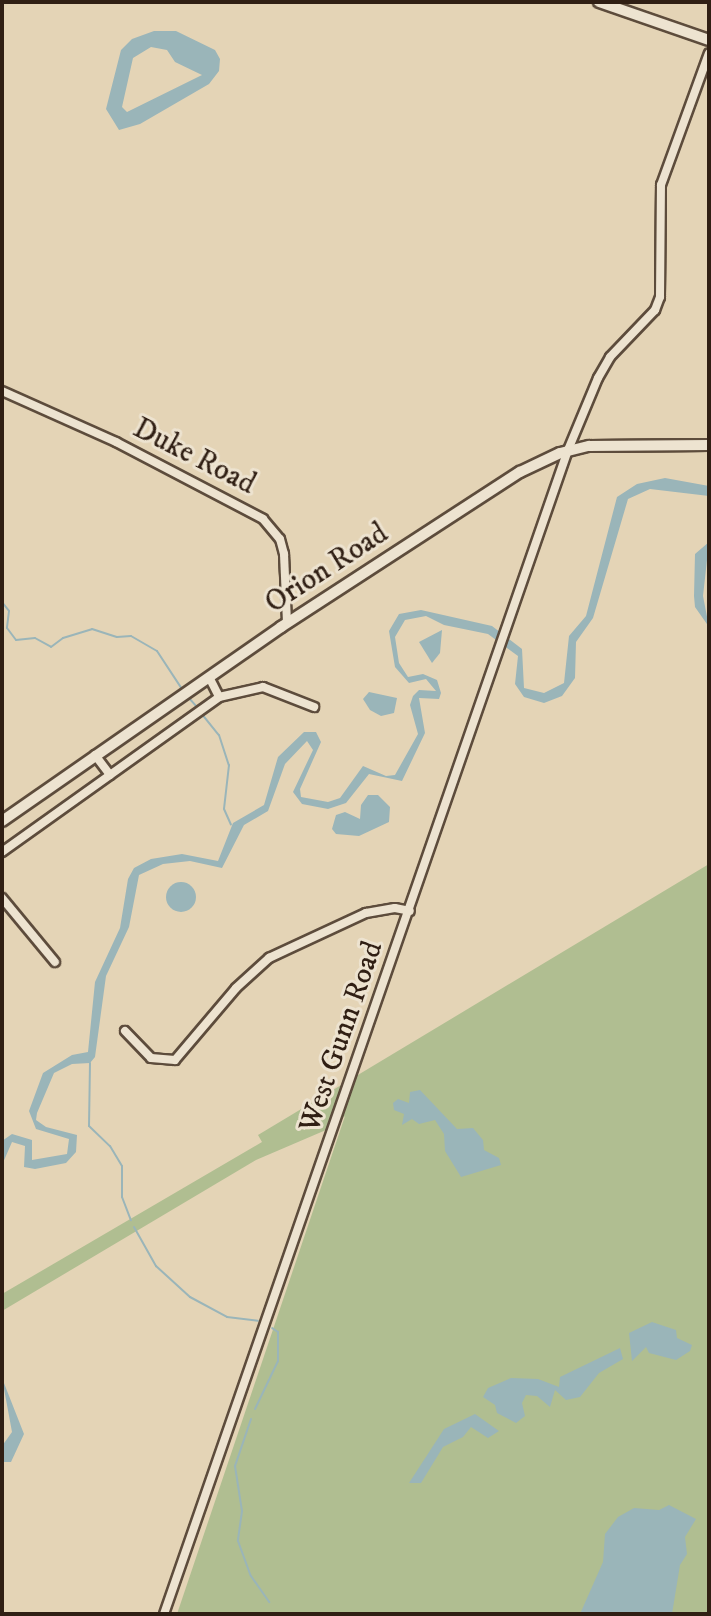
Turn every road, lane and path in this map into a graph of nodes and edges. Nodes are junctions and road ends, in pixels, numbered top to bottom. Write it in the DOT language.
graph roads {
  1 [pos="599,2"];
  2 [pos="709,40"];
  3 [pos="709,53"];
  4 [pos="2,391"];
  5 [pos="709,445"];
  6 [pos="568,450"];
  7 [pos="288,623"];
  8 [pos="209,677"];
  9 [pos="219,697"];
  10 [pos="314,708"];
  11 [pos="95,755"];
  12 [pos="110,775"];
  13 [pos="2,821"];
  14 [pos="2,852"];
  15 [pos="2,898"];
  16 [pos="410,911"];
  17 [pos="55,962"];
  18 [pos="125,1031"];
  19 [pos="164,1614"];
  1 -- 2 [label="main road"];
  3 -- 6 [label="street"];
  4 -- 7 [label="street, Duke Road"];
  5 -- 6 [label="main road, Orion Road"];
  6 -- 7 [label="main road, Orion Road"];
  6 -- 16 [label="street, West Gunn Road"];
  7 -- 8 [label="main road, Orion Road"];
  8 -- 9 [label="street"];
  8 -- 11 [label="main road, Orion Road"];
  9 -- 10 [label="street"];
  9 -- 12 [label="street"];
  11 -- 12 [label="street"];
  11 -- 13 [label="main road, Orion Road"];
  12 -- 14 [label="street"];
  15 -- 17 [label="street"];
  16 -- 18 [label="street"];
  16 -- 19 [label="street, West Gunn Road"];
}
